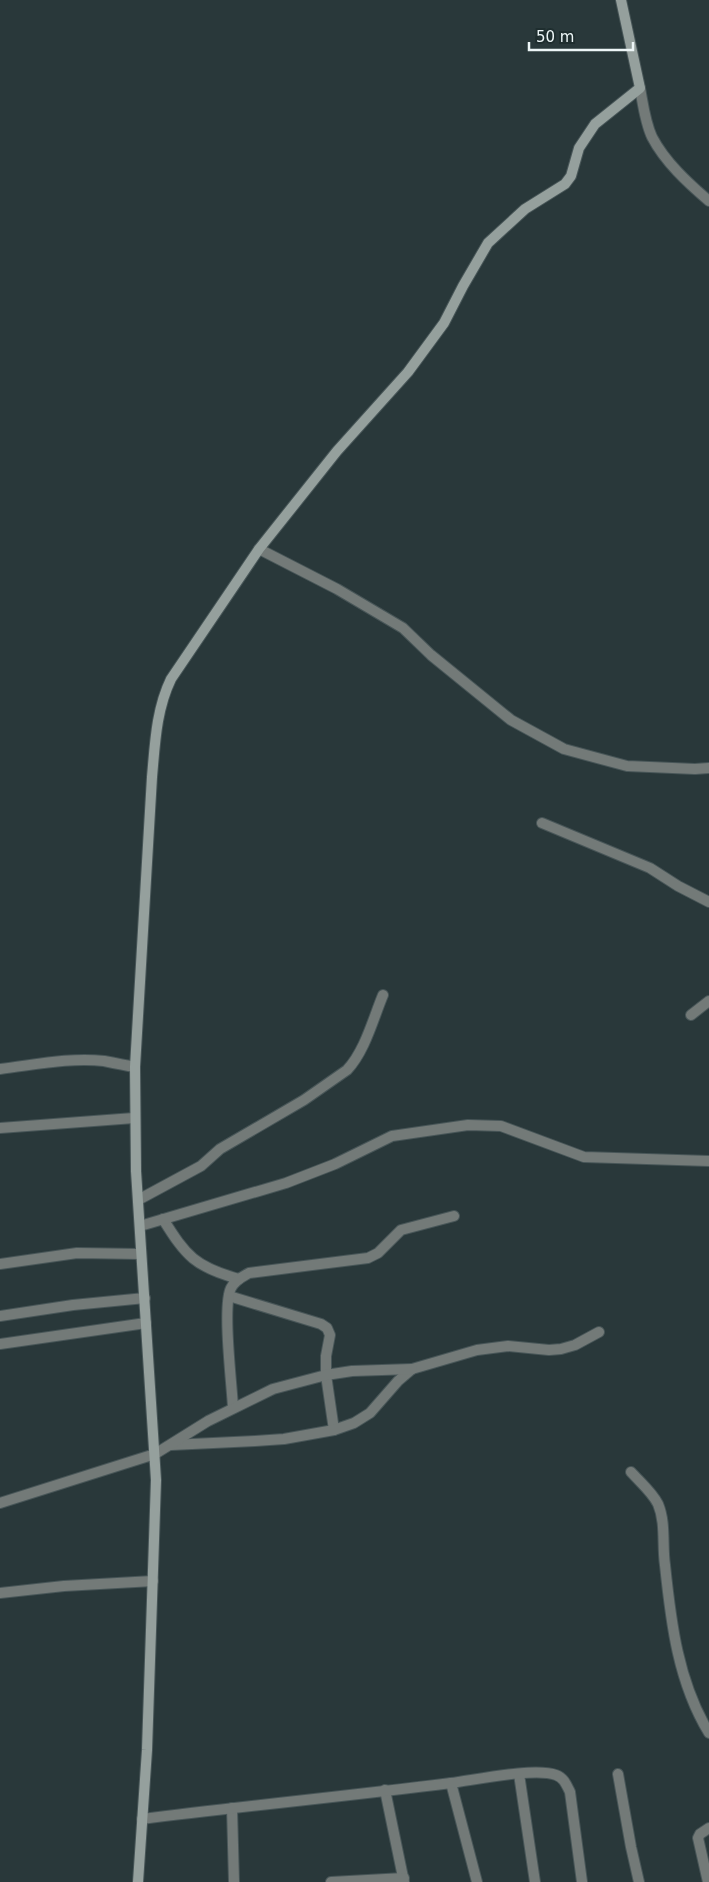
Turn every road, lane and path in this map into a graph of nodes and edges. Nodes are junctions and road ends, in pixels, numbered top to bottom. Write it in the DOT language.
graph roads {
  1 [pos="621,0"];
  2 [pos="640,88"];
  3 [pos="709,201"];
  4 [pos="259,549"];
  5 [pos="709,768"];
  6 [pos="542,823"];
  7 [pos="709,902"];
  8 [pos="383,995"];
  9 [pos="709,1001"];
  10 [pos="691,1015"];
  11 [pos="134,1067"];
  12 [pos="0,1069"];
  13 [pos="134,1118"];
  14 [pos="0,1128"];
  15 [pos="708,1160"];
  16 [pos="138,1200"];
  17 [pos="454,1216"];
  18 [pos="163,1219"];
  19 [pos="140,1226"];
  20 [pos="141,1254"];
  21 [pos="0,1264"];
  22 [pos="239,1279"];
  23 [pos="229,1296"];
  24 [pos="145,1298"];
  25 [pos="0,1316"];
  26 [pos="146,1323"];
  27 [pos="598,1332"];
  28 [pos="0,1344"];
  29 [pos="412,1369"];
  30 [pos="326,1375"];
  31 [pos="234,1408"];
  32 [pos="334,1430"];
  33 [pos="171,1444"];
  34 [pos="155,1454"];
  35 [pos="631,1472"];
  36 [pos="0,1503"];
  37 [pos="153,1581"];
  38 [pos="0,1593"];
  39 [pos="709,1733"];
  40 [pos="519,1774"];
  41 [pos="618,1774"];
  42 [pos="451,1783"];
  43 [pos="385,1790"];
  44 [pos="232,1808"];
  45 [pos="142,1819"];
  46 [pos="709,1828"];
  47 [pos="404,1880"];
  48 [pos="138,1882"];
  49 [pos="234,1882"];
  50 [pos="331,1882"];
  51 [pos="477,1882"];
  52 [pos="535,1882"];
  53 [pos="582,1882"];
  54 [pos="640,1882"];
  55 [pos="708,1882"];
  1 -- 2 [label="street"];
  2 -- 3 [label="street"];
  2 -- 4 [label="street"];
  4 -- 5 [label="street"];
  4 -- 11 [label="street"];
  6 -- 7 [label="street"];
  8 -- 16 [label="street"];
  9 -- 10 [label="street"];
  11 -- 12 [label="street"];
  11 -- 13 [label="street"];
  13 -- 14 [label="street"];
  13 -- 16 [label="street"];
  15 -- 18 [label="street"];
  16 -- 19 [label="street"];
  17 -- 22 [label="street"];
  18 -- 19 [label="street"];
  18 -- 22 [label="street"];
  19 -- 20 [label="street"];
  20 -- 21 [label="street"];
  20 -- 24 [label="street"];
  22 -- 23 [label="street"];
  23 -- 30 [label="street"];
  23 -- 31 [label="street"];
  24 -- 25 [label="street"];
  24 -- 26 [label="street"];
  26 -- 28 [label="street"];
  26 -- 34 [label="street"];
  27 -- 29 [label="street"];
  29 -- 30 [label="street"];
  29 -- 32 [label="street"];
  30 -- 31 [label="street"];
  30 -- 32 [label="street"];
  31 -- 33 [label="street"];
  32 -- 33 [label="street"];
  33 -- 34 [label="street"];
  34 -- 36 [label="street"];
  34 -- 37 [label="street"];
  35 -- 39 [label="street"];
  37 -- 38 [label="street"];
  37 -- 45 [label="street"];
  40 -- 42 [label="street"];
  40 -- 52 [label="street"];
  40 -- 53 [label="street"];
  41 -- 54 [label="street"];
  42 -- 43 [label="street"];
  42 -- 51 [label="street"];
  43 -- 44 [label="street"];
  43 -- 47 [label="street"];
  44 -- 45 [label="street"];
  44 -- 49 [label="street"];
  45 -- 48 [label="street"];
  46 -- 55 [label="street"];
  47 -- 50 [label="street"];
}
